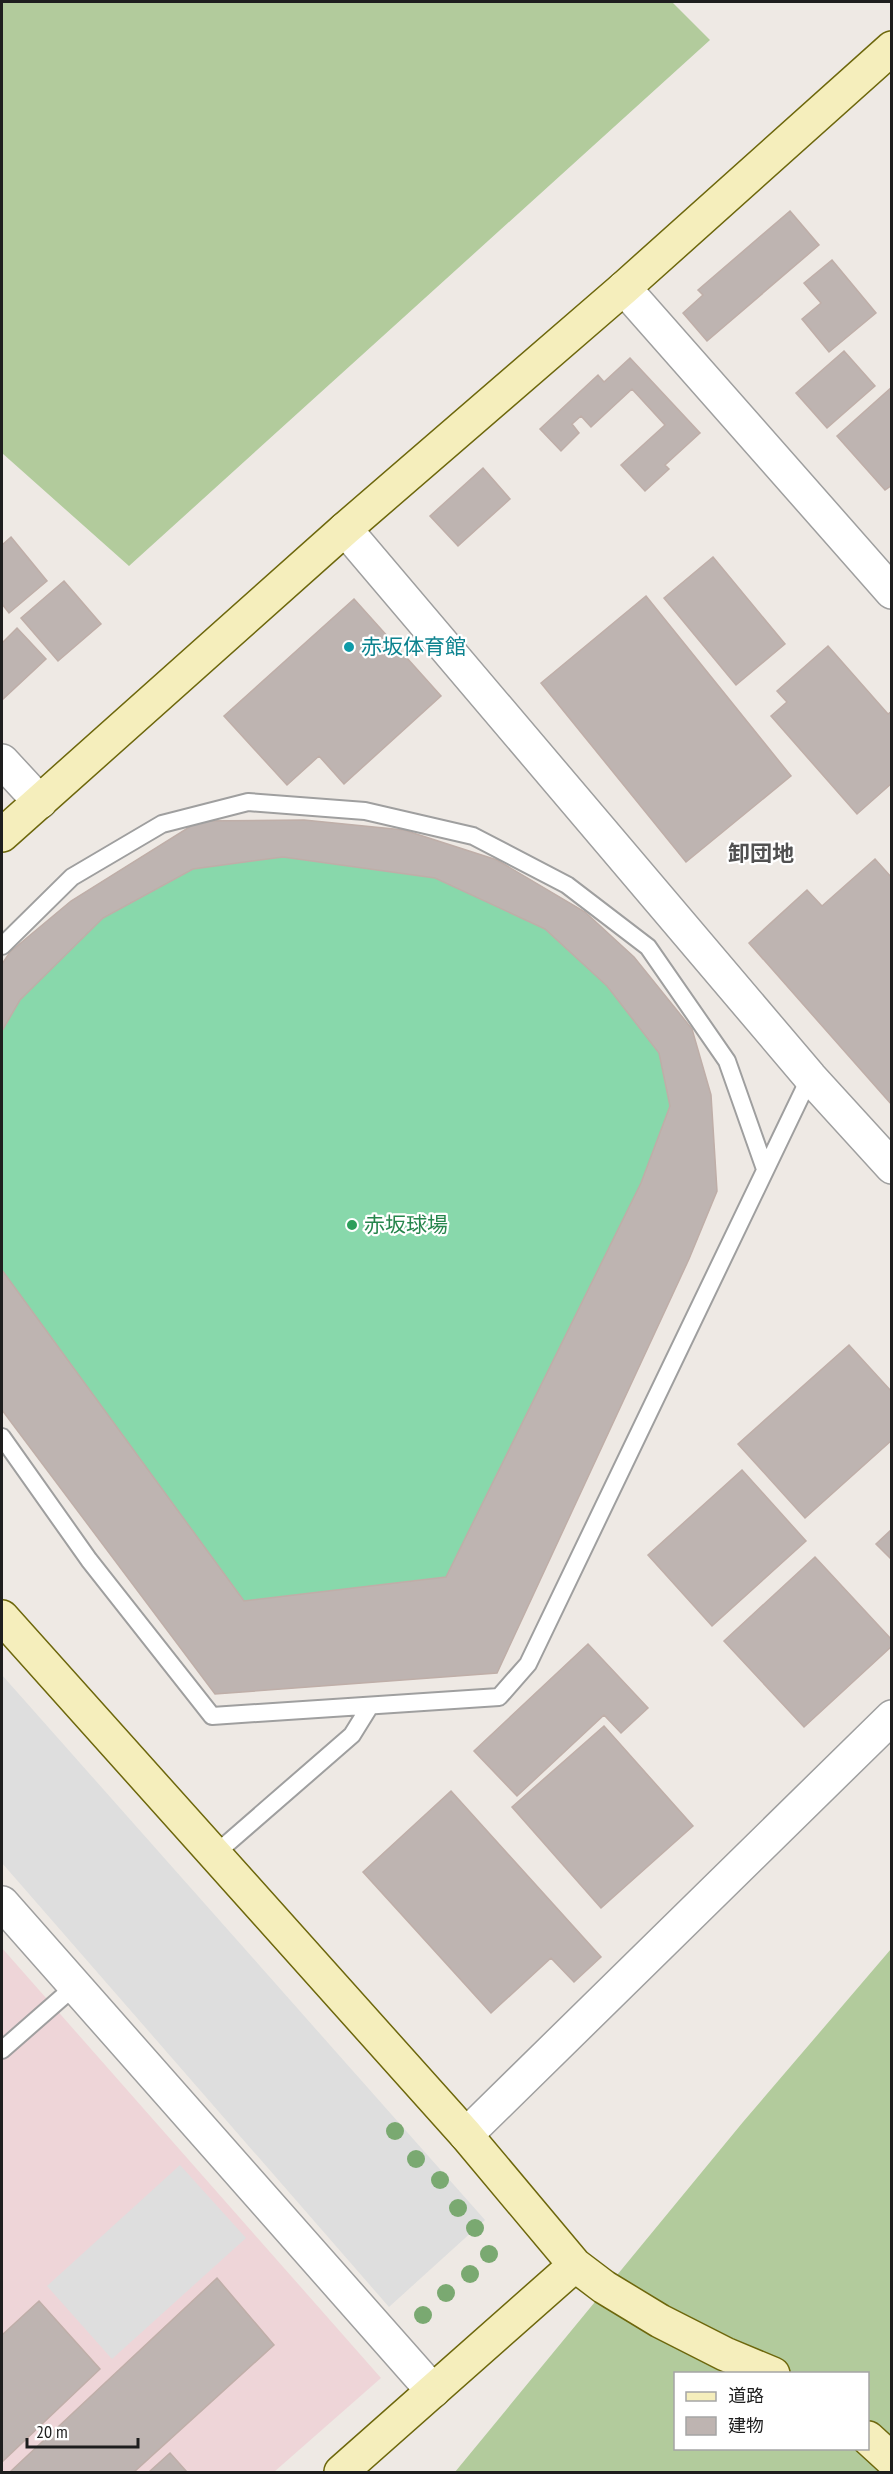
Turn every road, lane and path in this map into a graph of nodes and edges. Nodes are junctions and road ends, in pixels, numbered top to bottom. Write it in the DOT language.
graph roads {
  1 [pos="891,48"];
  2 [pos="624,288"];
  3 [pos="345,529"];
  4 [pos="891,592"];
  5 [pos="2,761"];
  6 [pos="40,802"];
  7 [pos="2,836"];
  8 [pos="2,946"];
  9 [pos="810,1077"];
  10 [pos="891,1167"];
  11 [pos="765,1169"];
  12 [pos="2,1437"];
  13 [pos="2,1617"];
  14 [pos="370,1706"];
  15 [pos="891,1718"];
  16 [pos="214,1855"];
  17 [pos="2,1903"];
  18 [pos="75,1986"];
  19 [pos="2,2050"];
  20 [pos="466,2135"];
  21 [pos="575,2265"];
  22 [pos="770,2372"];
  23 [pos="433,2391"];
  24 [pos="869,2440"];
  25 [pos="891,2460"];
  26 [pos="341,2472"];
  1 -- 2 [label="street"];
  2 -- 3 [label="street"];
  2 -- 4 [label="street"];
  3 -- 6 [label="street"];
  3 -- 9 [label="street"];
  5 -- 6 [label="street"];
  6 -- 7 [label="street"];
  8 -- 11 [label="lane"];
  9 -- 10 [label="street"];
  9 -- 11 [label="lane"];
  11 -- 14 [label="lane"];
  12 -- 14 [label="lane"];
  13 -- 16 [label="street"];
  14 -- 16 [label="lane"];
  15 -- 20 [label="street"];
  16 -- 20 [label="street"];
  17 -- 18 [label="street"];
  18 -- 19 [label="lane"];
  18 -- 23 [label="street"];
  20 -- 21 [label="street"];
  21 -- 22 [label="street"];
  21 -- 23 [label="street"];
  23 -- 26 [label="street"];
  24 -- 25 [label="street"];
}
